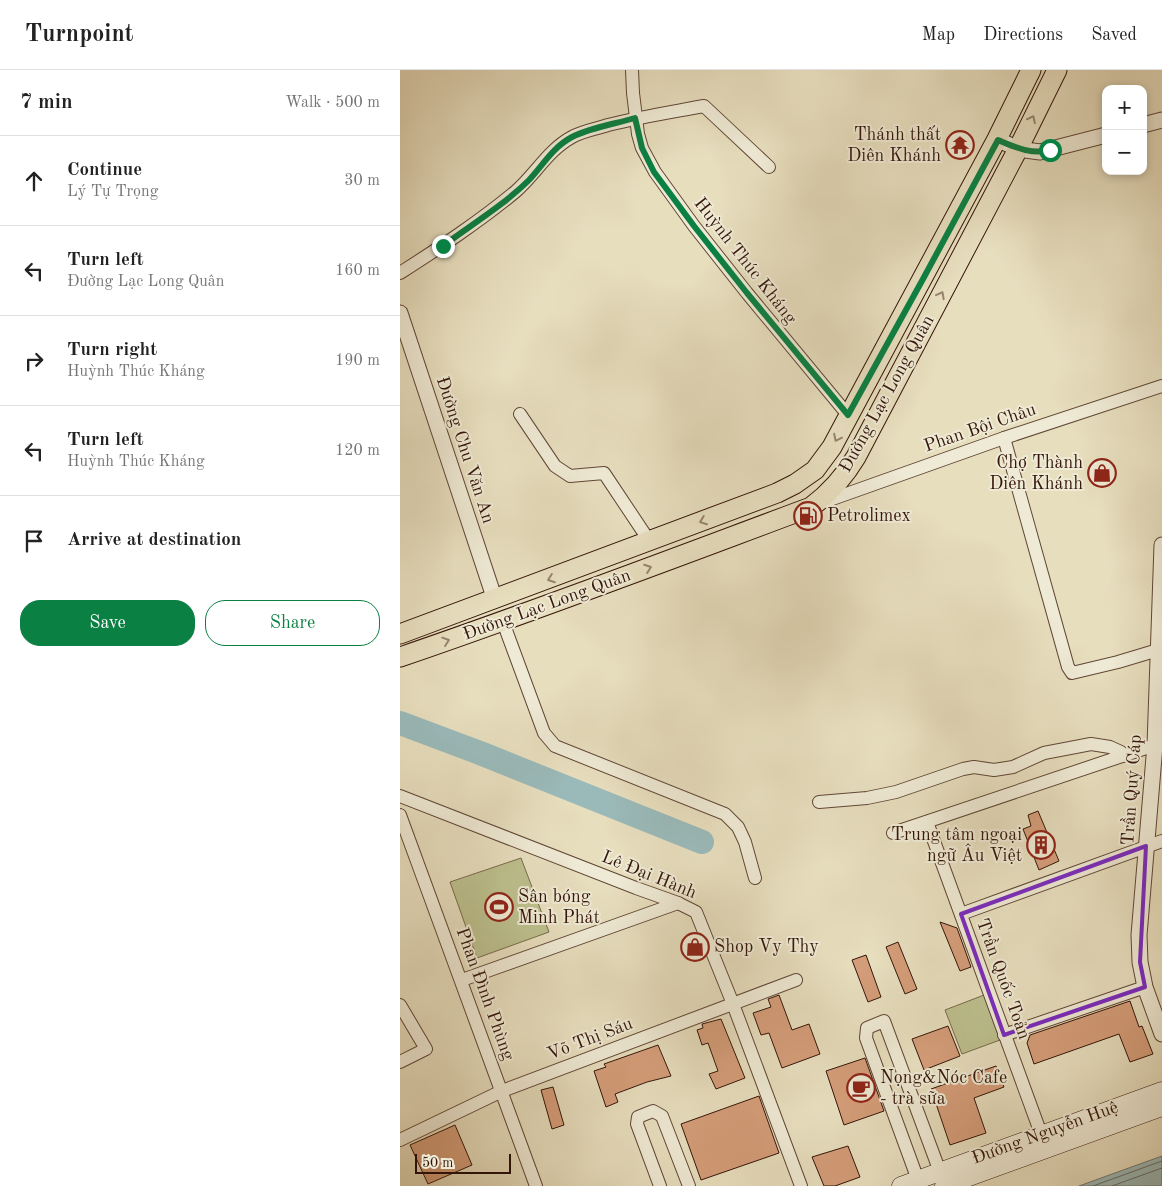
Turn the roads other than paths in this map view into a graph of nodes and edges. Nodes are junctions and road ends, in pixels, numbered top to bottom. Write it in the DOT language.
graph roads {
  1 [pos="632,70"];
  2 [pos="1031,70"];
  3 [pos="1057,70"];
  4 [pos="635,118"];
  5 [pos="1162,120"];
  6 [pos="1147,124"];
  7 [pos="1102,136"];
  8 [pos="998,140"];
  9 [pos="1018,149"];
  10 [pos="769,167"];
  11 [pos="400,273"];
  12 [pos="400,313"];
  13 [pos="1162,386"];
  14 [pos="520,414"];
  15 [pos="848,415"];
  16 [pos="1004,438"];
  17 [pos="810,506"];
  18 [pos="650,542"];
  19 [pos="1162,545"];
  20 [pos="495,600"];
  21 [pos="1161,614"];
  22 [pos="503,622"];
  23 [pos="400,634"];
  24 [pos="1158,650"];
  25 [pos="400,657"];
  26 [pos="1155,745"];
  27 [pos="1123,756"];
  28 [pos="400,796"];
  29 [pos="819,802"];
  30 [pos="400,815"];
  31 [pos="927,822"];
  32 [pos="893,833"];
  33 [pos="1162,841"];
  34 [pos="1146,846"];
  35 [pos="755,878"];
  36 [pos="678,902"];
  37 [pos="960,914"];
  38 [pos="462,980"];
  39 [pos="796,980"];
  40 [pos="1145,987"];
  41 [pos="733,1004"];
  42 [pos="400,1005"];
  43 [pos="1162,1034"];
  44 [pos="1004,1035"];
  45 [pos="400,1062"];
  46 [pos="502,1091"];
  47 [pos="1162,1091"];
  48 [pos="1162,1107"];
  49 [pos="400,1140"];
  50 [pos="1044,1142"];
  51 [pos="942,1179"];
  52 [pos="918,1180"];
  53 [pos="536,1186"];
  54 [pos="660,1186"];
  55 [pos="689,1186"];
  56 [pos="801,1186"];
  57 [pos="901,1186"];
  1 -- 4 [label="street, Huỳnh Thúc Kháng"];
  2 -- 8 [label="main road, Đường Lạc Long Quân"];
  9 -- 3 [label="main road, Đường Lạc Long Quân, one-way"];
  4 -- 10 [label="street"];
  4 -- 11 [label="street"];
  4 -- 15 [label="street, Huỳnh Thúc Kháng"];
  5 -- 6 [label="street"];
  7 -- 9 [label="street"];
  8 -- 9 [label="street"];
  8 -- 15 [label="main road, Đường Lạc Long Quân"];
  17 -- 9 [label="main road, Đường Lạc Long Quân, one-way"];
  12 -- 20 [label="street, Đường Chu Văn An"];
  13 -- 16 [label="street, Phan Bội Châu"];
  14 -- 18 [label="street"];
  15 -- 18 [label="main road, Đường Lạc Long Quân, one-way"];
  16 -- 17 [label="street, Phan Bội Châu"];
  16 -- 24 [label="street"];
  22 -- 17 [label="main road, Đường Lạc Long Quân, one-way"];
  18 -- 20 [label="main road, Đường Lạc Long Quân, one-way"];
  19 -- 21 [label="street, Trần Quý Cáp"];
  20 -- 23 [label="main road, Đường Lạc Long Quân"];
  21 -- 24 [label="street, Trần Quý Cáp"];
  25 -- 22 [label="main road, Đường Lạc Long Quân, one-way"];
  22 -- 35 [label="street"];
  24 -- 26 [label="street, Trần Quý Cáp"];
  26 -- 27 [label="street"];
  26 -- 34 [label="street, Trần Quý Cáp"];
  27 -- 29 [label="street"];
  27 -- 31 [label="street"];
  28 -- 36 [label="street, Lê Đại Hành"];
  30 -- 38 [label="street, Phan Đình Phùng"];
  31 -- 32 [label="street"];
  31 -- 37 [label="street, Trần Quốc Toản"];
  33 -- 34 [label="street"];
  34 -- 37 [label="street"];
  34 -- 40 [label="street, Trần Quý Cáp"];
  36 -- 38 [label="street"];
  36 -- 41 [label="street, Lê Đại Hành"];
  37 -- 44 [label="street, Trần Quốc Toản"];
  38 -- 46 [label="street, Phan Đình Phùng"];
  39 -- 41 [label="street, Võ Thị Sáu"];
  40 -- 43 [label="street, Trần Quý Cáp"];
  40 -- 44 [label="street"];
  41 -- 46 [label="street, Võ Thị Sáu"];
  41 -- 56 [label="street, Lê Đại Hành"];
  42 -- 45 [label="street"];
  44 -- 50 [label="street, Trần Quốc Toản"];
  46 -- 49 [label="street, Võ Thị Sáu"];
  46 -- 53 [label="street, Phan Đình Phùng"];
  47 -- 50 [label="main road, Đường Nguyễn Huệ"];
  48 -- 50 [label="main road, Đường Nguyễn Huệ"];
  50 -- 51 [label="main road, Đường Nguyễn Huệ"];
  51 -- 52 [label="main road, Đường Nguyễn Huệ"];
  51 -- 52 [label="street"];
  52 -- 57 [label="main road, Đường Nguyễn Huệ"];
  54 -- 55 [label="street"];
}
